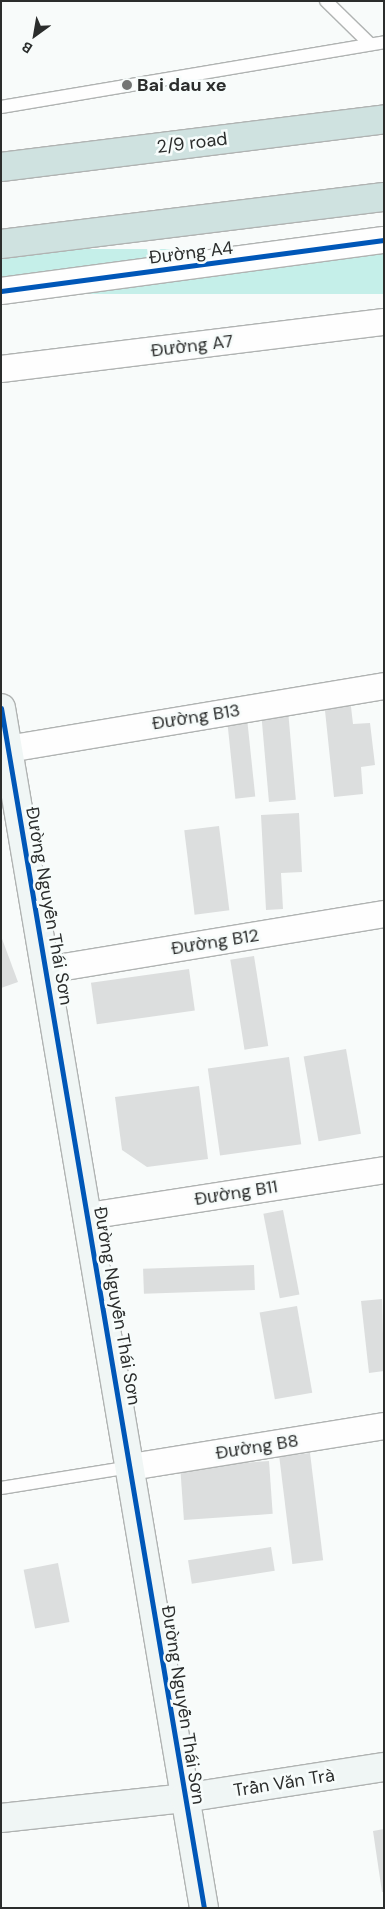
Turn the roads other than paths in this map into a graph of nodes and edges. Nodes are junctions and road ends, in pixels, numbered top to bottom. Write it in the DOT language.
graph roads {
  1 [pos="326,1"];
  2 [pos="384,42"];
  3 [pos="369,43"];
  4 [pos="1,107"];
  5 [pos="384,119"];
  6 [pos="1,167"];
  7 [pos="384,197"];
  8 [pos="384,240"];
  9 [pos="1,244"];
  10 [pos="1,291"];
  11 [pos="384,322"];
  12 [pos="1,369"];
  13 [pos="384,686"];
  14 [pos="1,708"];
  15 [pos="8,748"];
  16 [pos="384,914"];
  17 [pos="46,970"];
  18 [pos="384,1170"];
  19 [pos="88,1216"];
  20 [pos="384,1426"];
  21 [pos="131,1468"];
  22 [pos="1,1488"];
  23 [pos="384,1768"];
  24 [pos="184,1798"];
  25 [pos="1,1818"];
  26 [pos="204,1908"];
  1 -- 3 [label="lane"];
  2 -- 3 [label="lane"];
  3 -- 4 [label="lane"];
  5 -- 6 [label="highway, 2/9 road"];
  7 -- 9 [label="highway"];
  8 -- 10 [label="street, Đường A4"];
  11 -- 12 [label="street, Đường A7"];
  13 -- 15 [label="street, Đường B13"];
  14 -- 15 [label="street, Đường Nguyễn Thái Sơn"];
  15 -- 17 [label="street, Đường Nguyễn Thái Sơn"];
  16 -- 17 [label="street, Đường B12"];
  17 -- 19 [label="street, Đường Nguyễn Thái Sơn"];
  18 -- 19 [label="street, Đường B11"];
  19 -- 21 [label="street, Đường Nguyễn Thái Sơn"];
  20 -- 21 [label="street, Đường B8"];
  21 -- 22 [label="lane"];
  21 -- 24 [label="street, Đường Nguyễn Thái Sơn"];
  23 -- 24 [label="street, Trần Văn Trà"];
  24 -- 25 [label="street, Trần Văn Trà"];
  24 -- 26 [label="street, Đường Nguyễn Thái Sơn"];
}
